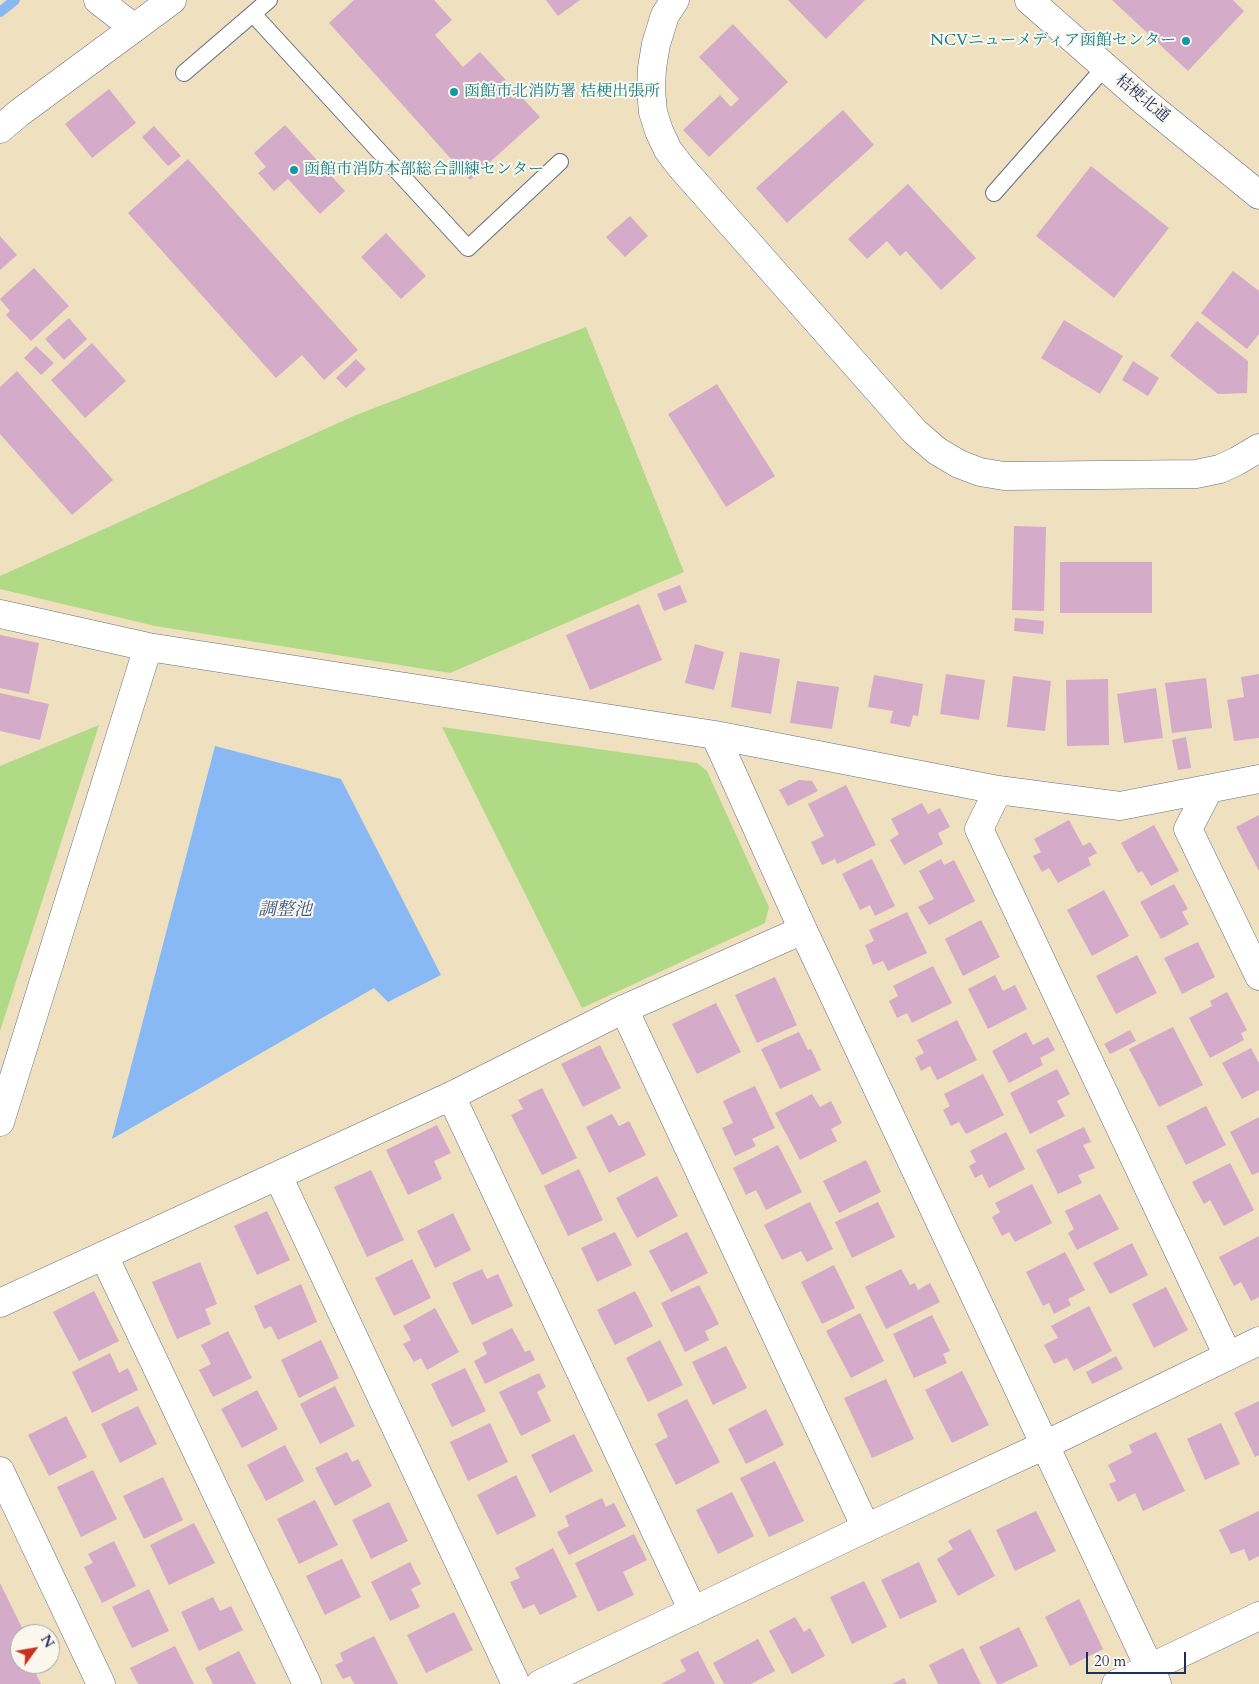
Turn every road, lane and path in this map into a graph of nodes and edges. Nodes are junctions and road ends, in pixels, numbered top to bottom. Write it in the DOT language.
graph roads {
  1 [pos="172,0"];
  2 [pos="675,0"];
  3 [pos="1029,0"];
  4 [pos="266,1"];
  5 [pos="120,10"];
  6 [pos="253,14"];
  7 [pos="1105,67"];
  8 [pos="184,73"];
  9 [pos="0,129"];
  10 [pos="560,162"];
  11 [pos="994,193"];
  12 [pos="1259,195"];
  13 [pos="1259,448"];
  14 [pos="0,614"];
  15 [pos="148,647"];
  16 [pos="715,734"];
  17 [pos="1259,779"];
  18 [pos="1209,789"];
  19 [pos="998,790"];
  20 [pos="803,930"];
  21 [pos="1259,976"];
  22 [pos="624,1009"];
  23 [pos="9,1062"];
  24 [pos="451,1096"];
  25 [pos="0,1122"];
  26 [pos="278,1176"];
  27 [pos="104,1256"];
  28 [pos="0,1303"];
  29 [pos="1259,1342"];
  30 [pos="1228,1356"];
  31 [pos="1045,1445"];
  32 [pos="0,1471"];
  33 [pos="866,1528"];
  34 [pos="693,1610"];
  35 [pos="1259,1616"];
  36 [pos="1153,1676"];
  37 [pos="101,1684"];
  38 [pos="307,1684"];
  39 [pos="516,1684"];
  40 [pos="540,1684"];
  41 [pos="1116,1684"];
  1 -- 5 [label="street"];
  2 -- 13 [label="street"];
  3 -- 7 [label="street, 桔梗北通"];
  4 -- 6 [label="lane"];
  5 -- 9 [label="street"];
  6 -- 8 [label="lane"];
  6 -- 10 [label="lane"];
  7 -- 11 [label="lane"];
  7 -- 12 [label="street, 桔梗北通"];
  14 -- 15 [label="street"];
  15 -- 16 [label="street"];
  15 -- 23 [label="street"];
  16 -- 19 [label="street"];
  16 -- 20 [label="street"];
  17 -- 18 [label="street"];
  18 -- 19 [label="street"];
  18 -- 21 [label="street"];
  19 -- 30 [label="street"];
  20 -- 22 [label="street"];
  20 -- 31 [label="street"];
  22 -- 24 [label="street"];
  22 -- 33 [label="street"];
  23 -- 25 [label="street"];
  24 -- 26 [label="street"];
  24 -- 34 [label="street"];
  26 -- 27 [label="street"];
  26 -- 39 [label="street"];
  27 -- 28 [label="street"];
  27 -- 38 [label="street"];
  29 -- 30 [label="street"];
  30 -- 31 [label="street"];
  31 -- 33 [label="street"];
  31 -- 36 [label="street"];
  32 -- 37 [label="street"];
  33 -- 34 [label="street"];
  34 -- 40 [label="street"];
  35 -- 36 [label="street"];
  36 -- 41 [label="street"];
}
